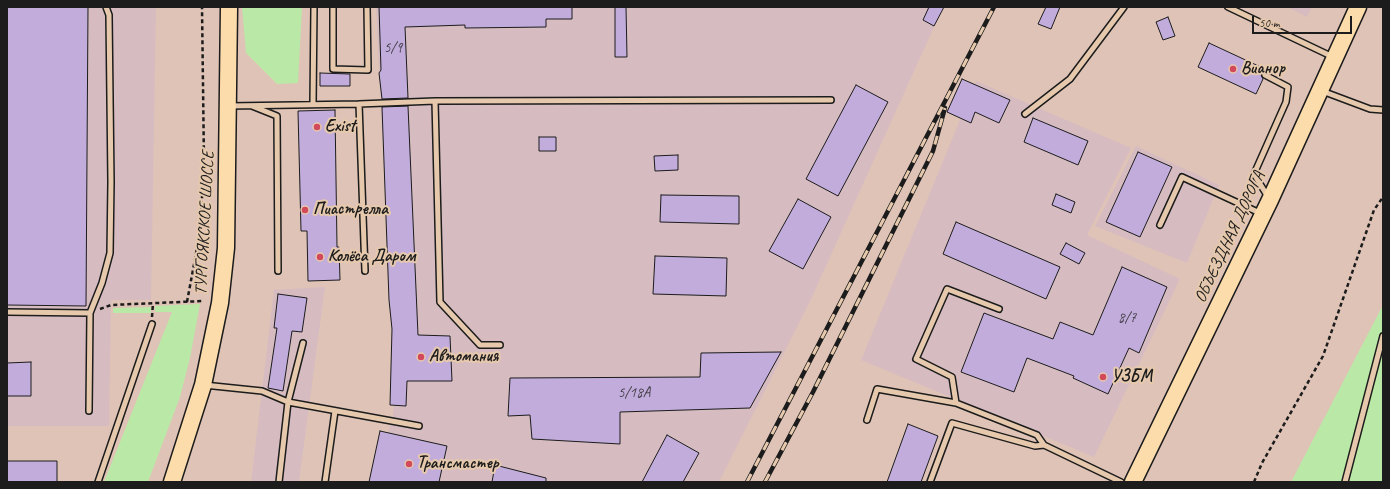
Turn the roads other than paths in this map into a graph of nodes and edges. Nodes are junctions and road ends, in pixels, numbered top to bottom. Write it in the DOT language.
graph roads {
  1 [pos="106,7"];
  2 [pos="229,7"];
  3 [pos="314,7"];
  4 [pos="333,7"];
  5 [pos="368,7"];
  6 [pos="1124,7"];
  7 [pos="1228,7"];
  8 [pos="1358,7"];
  9 [pos="1334,58"];
  10 [pos="1265,75"];
  11 [pos="1319,90"];
  12 [pos="831,100"];
  13 [pos="435,101"];
  14 [pos="313,104"];
  15 [pos="359,104"];
  16 [pos="249,105"];
  17 [pos="228,106"];
  18 [pos="1383,110"];
  19 [pos="1025,114"];
  20 [pos="1270,200"];
  21 [pos="1263,214"];
  22 [pos="1160,225"];
  23 [pos="278,271"];
  24 [pos="365,271"];
  25 [pos="999,309"];
  26 [pos="7,312"];
  27 [pos="90,313"];
  28 [pos="152,324"];
  29 [pos="1383,336"];
  30 [pos="302,343"];
  31 [pos="500,345"];
  32 [pos="203,385"];
  33 [pos="288,402"];
  34 [pos="956,403"];
  35 [pos="89,411"];
  36 [pos="335,411"];
  37 [pos="867,420"];
  38 [pos="419,426"];
  39 [pos="1044,445"];
  40 [pos="98,482"];
  41 [pos="172,482"];
  42 [pos="279,482"];
  43 [pos="325,482"];
  44 [pos="930,482"];
  45 [pos="1121,482"];
  46 [pos="1133,482"];
  47 [pos="1345,482"];
  1 -- 27 [label="lane"];
  2 -- 17 [label="main road, ТУРГОЯКСКОЕ ШОССЕ"];
  3 -- 14 [label="lane"];
  4 -- 5 [label="lane"];
  6 -- 19 [label="lane"];
  7 -- 9 [label="lane"];
  8 -- 9 [label="main road, ОБЪЕЗДНАЯ ДОРОГА"];
  9 -- 11 [label="main road, ОБЪЕЗДНАЯ ДОРОГА"];
  10 -- 20 [label="lane"];
  11 -- 18 [label="lane"];
  11 -- 20 [label="main road, ОБЪЕЗДНАЯ ДОРОГА"];
  12 -- 13 [label="lane"];
  13 -- 15 [label="lane"];
  13 -- 31 [label="lane"];
  14 -- 15 [label="lane"];
  14 -- 16 [label="lane"];
  15 -- 24 [label="lane"];
  16 -- 17 [label="lane"];
  16 -- 23 [label="lane"];
  17 -- 32 [label="main road, ТУРГОЯКСКОЕ ШОССЕ"];
  20 -- 21 [label="main road, ОБЪЕЗДНАЯ ДОРОГА"];
  21 -- 22 [label="lane"];
  21 -- 46 [label="main road, ОБЪЕЗДНАЯ ДОРОГА"];
  25 -- 34 [label="lane"];
  26 -- 27 [label="lane"];
  27 -- 35 [label="lane"];
  28 -- 40 [label="lane"];
  29 -- 47 [label="lane"];
  30 -- 33 [label="lane"];
  32 -- 33 [label="lane"];
  32 -- 41 [label="main road, ТУРГОЯКСКОЕ ШОССЕ"];
  33 -- 36 [label="lane"];
  33 -- 42 [label="lane"];
  34 -- 37 [label="lane"];
  34 -- 39 [label="lane"];
  36 -- 38 [label="lane"];
  36 -- 43 [label="lane"];
  39 -- 44 [label="lane"];
  39 -- 45 [label="lane"];
}
